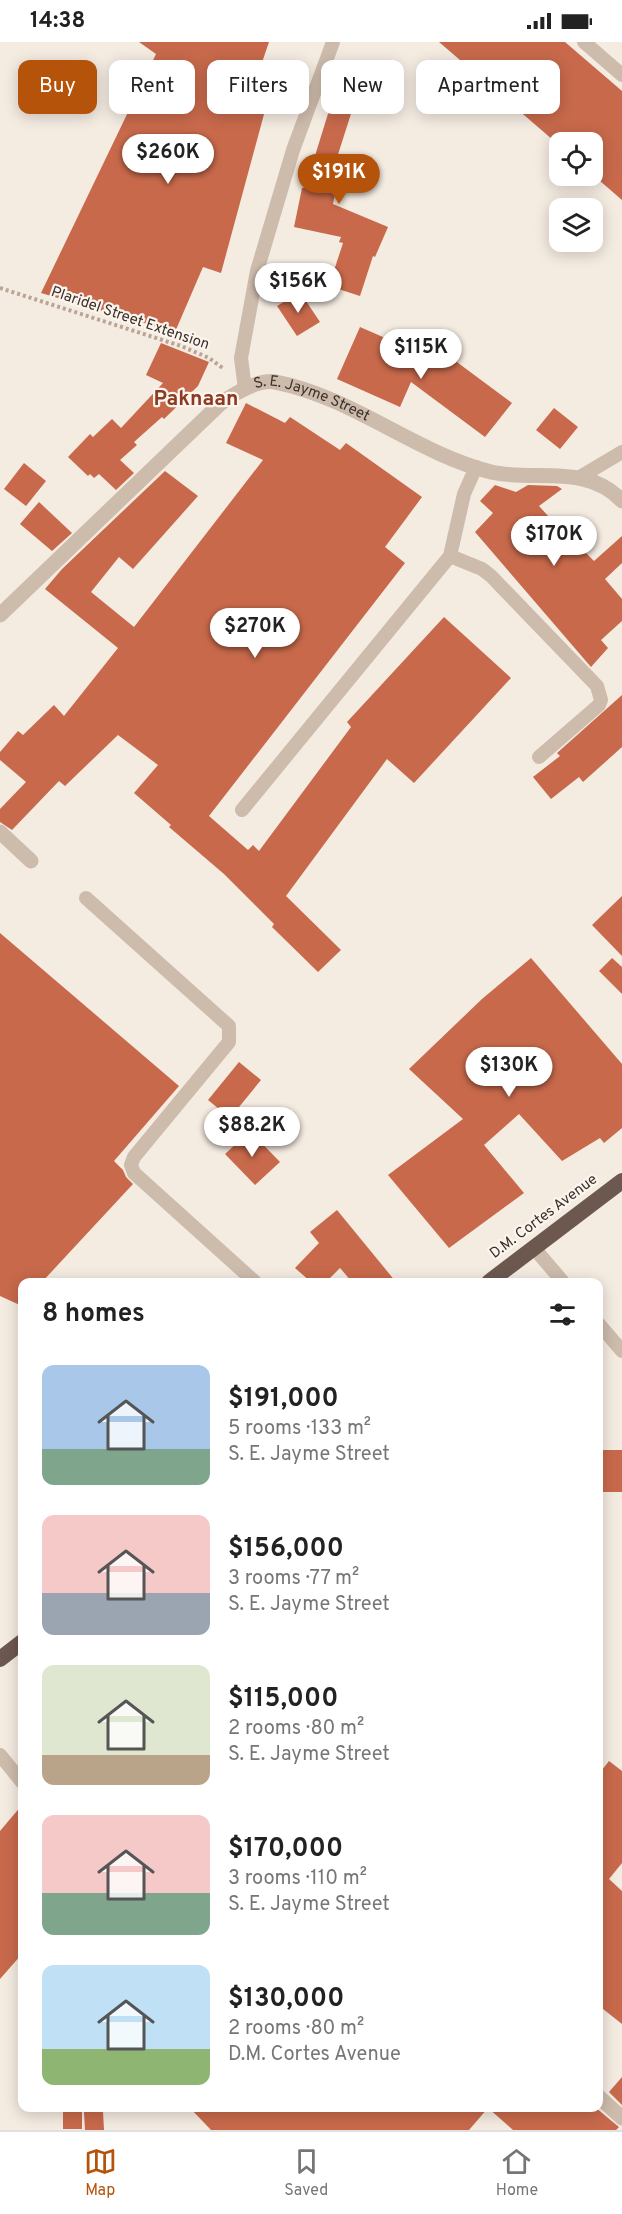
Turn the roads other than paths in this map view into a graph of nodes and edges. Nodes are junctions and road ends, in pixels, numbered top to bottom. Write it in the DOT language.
graph roads {
  1 [pos="333,42"];
  2 [pos="584,42"];
  3 [pos="622,75"];
  4 [pos="243,389"];
  5 [pos="622,452"];
  6 [pos="476,467"];
  7 [pos="580,477"];
  8 [pos="622,501"];
  9 [pos="450,556"];
  10 [pos="0,615"];
  11 [pos="539,757"];
  12 [pos="242,810"];
  13 [pos="0,832"];
  14 [pos="31,861"];
  15 [pos="86,898"];
  16 [pos="622,1181"];
  17 [pos="534,1248"];
  18 [pos="251,1278"];
  19 [pos="494,1278"];
  20 [pos="560,1278"];
  21 [pos="603,1329"];
  22 [pos="622,1350"];
  23 [pos="18,1645"];
  24 [pos="0,1659"];
  25 [pos="0,1755"];
  26 [pos="18,1777"];
  27 [pos="603,2101"];
  28 [pos="622,2118"];
  1 -- 4 [label="lane"];
  2 -- 3 [label="lane"];
  4 -- 6 [label="street, S. E. Jayme Street"];
  4 -- 10 [label="street, S. E. Jayme Street"];
  5 -- 7 [label="lane"];
  6 -- 7 [label="street, S. E. Jayme Street"];
  6 -- 9 [label="lane"];
  7 -- 8 [label="street, S. E. Jayme Street"];
  9 -- 11 [label="lane"];
  9 -- 12 [label="lane"];
  13 -- 14 [label="street"];
  15 -- 18 [label="lane"];
  16 -- 17 [label="highway, D.M. Cortes Avenue"];
  17 -- 19 [label="highway, D.M. Cortes Avenue"];
  17 -- 20 [label="lane"];
  21 -- 22 [label="lane"];
  23 -- 24 [label="highway"];
  25 -- 26 [label="lane"];
  27 -- 28 [label="street"];
}
